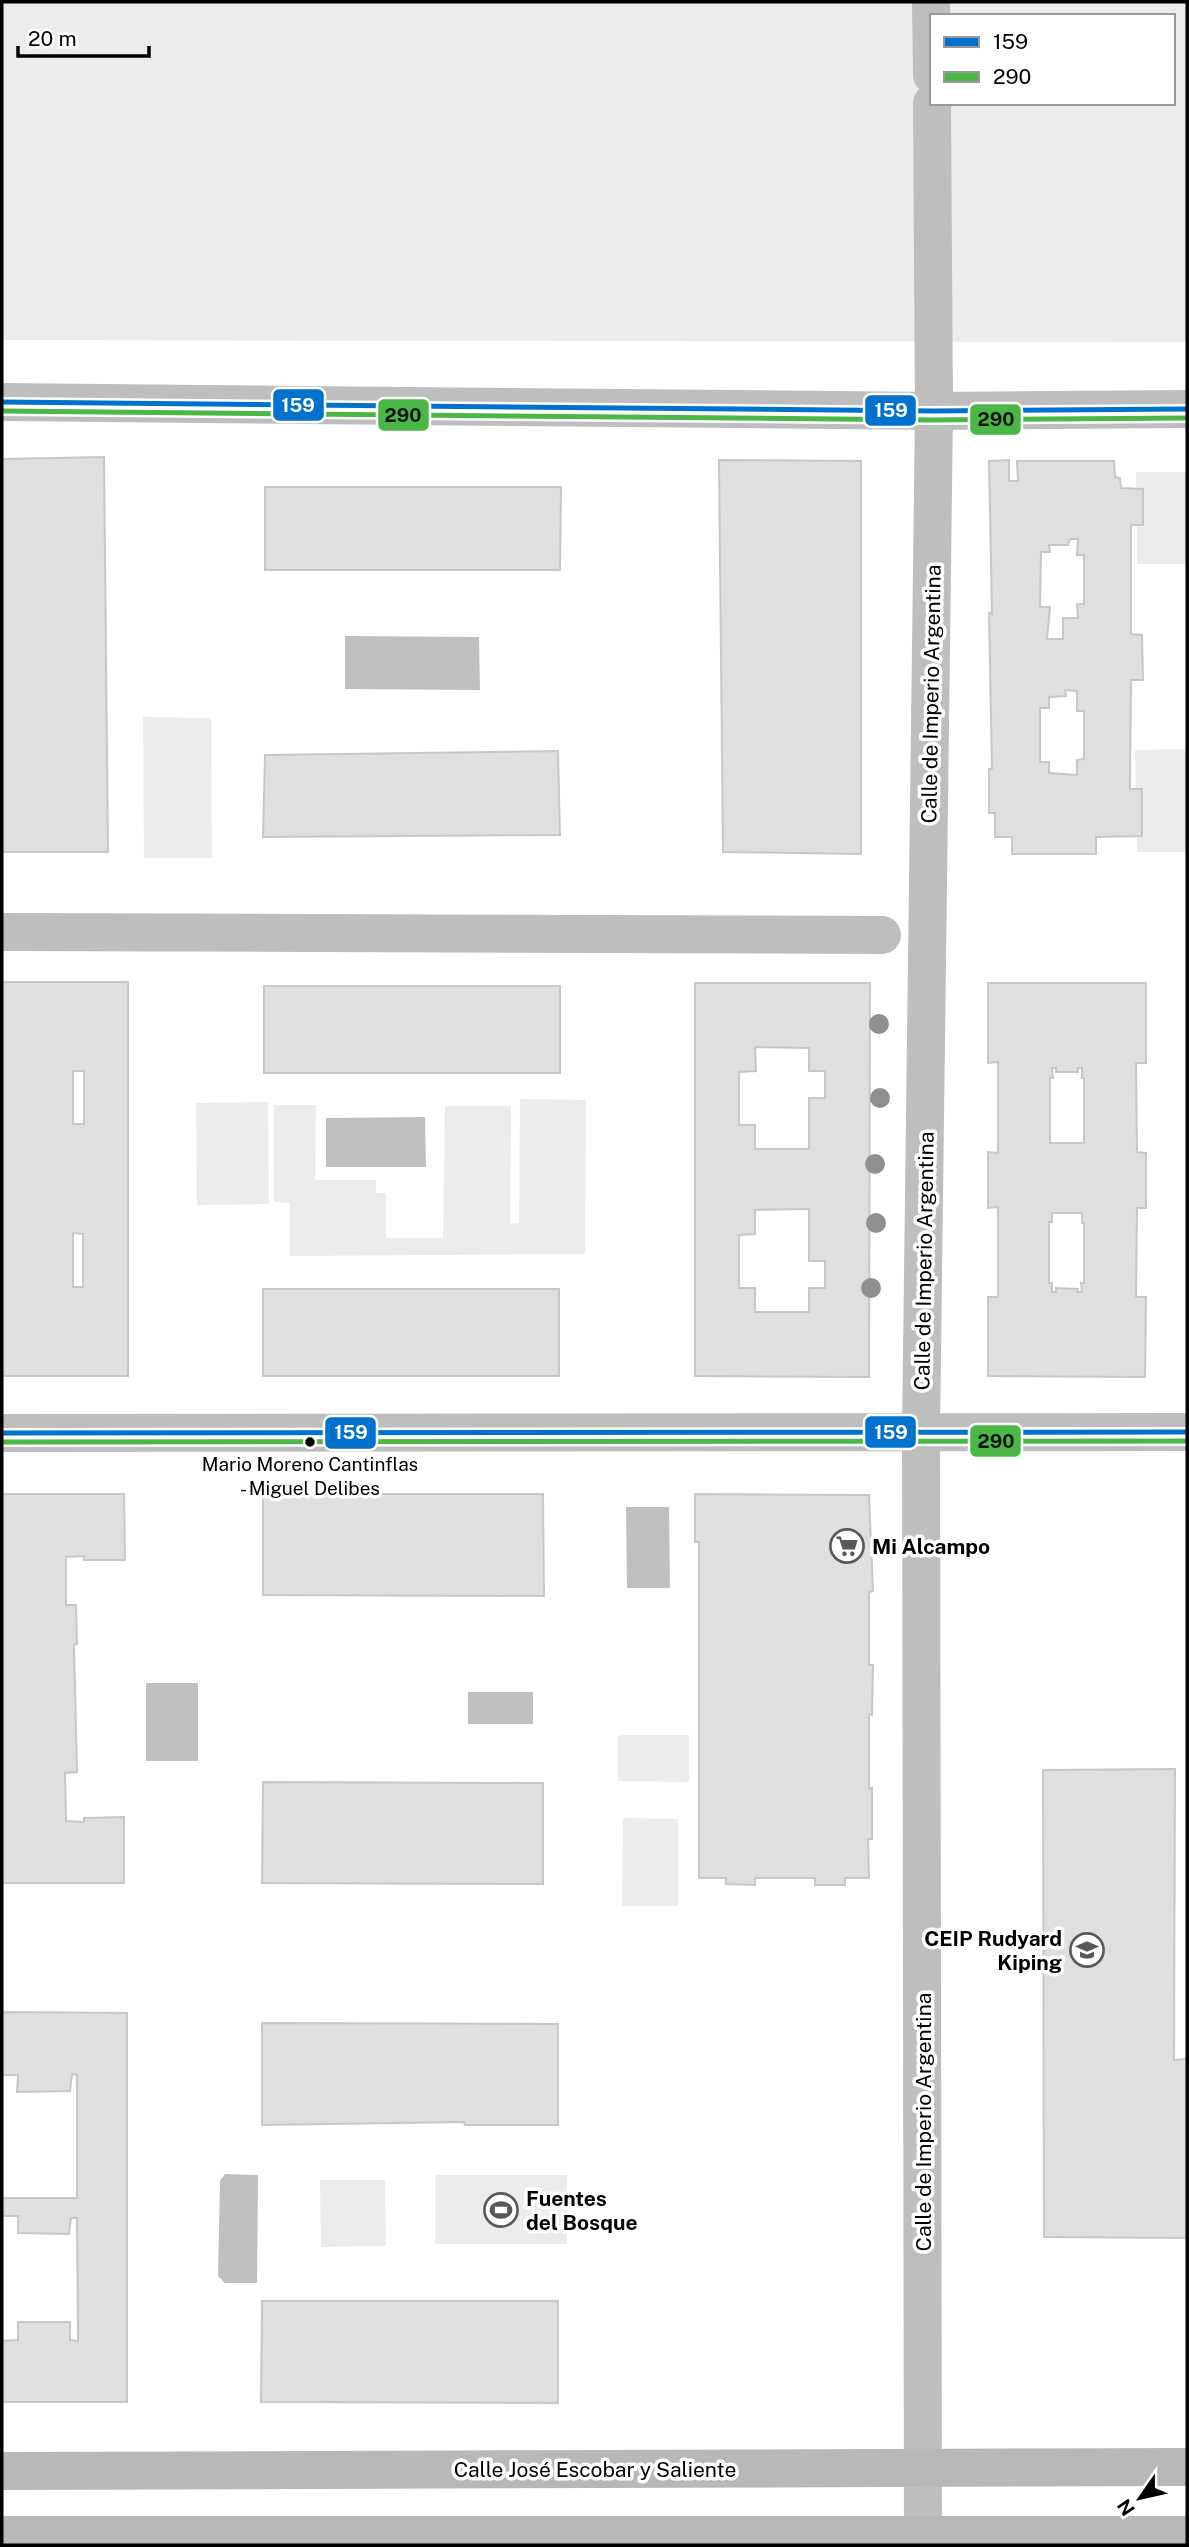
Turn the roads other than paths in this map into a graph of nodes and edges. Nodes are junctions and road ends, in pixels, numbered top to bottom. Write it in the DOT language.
graph roads {
  1 [pos="932,105"];
  2 [pos="2,402"];
  3 [pos="1187,409"];
  4 [pos="934,411"];
  5 [pos="2,932"];
  6 [pos="882,935"];
  7 [pos="921,1432"];
  8 [pos="1187,1432"];
  9 [pos="2,1433"];
  10 [pos="1187,2466"];
  11 [pos="923,2468"];
  12 [pos="2,2471"];
  13 [pos="2,2535"];
  14 [pos="1187,2535"];
  15 [pos="923,2540"];
  1 -- 4 [label="street, Calle de Imperio Argentina"];
  2 -- 4 [label="street"];
  3 -- 4 [label="street"];
  4 -- 7 [label="street, Calle de Imperio Argentina"];
  5 -- 6 [label="street"];
  7 -- 8 [label="street"];
  7 -- 9 [label="street"];
  7 -- 11 [label="street, Calle de Imperio Argentina"];
  10 -- 11 [label="main road, Calle José Escobar y Saliente"];
  11 -- 12 [label="main road, Calle José Escobar y Saliente"];
  11 -- 15 [label="street, Calle de Imperio Argentina"];
  13 -- 15 [label="main road"];
  14 -- 15 [label="main road"];
}
